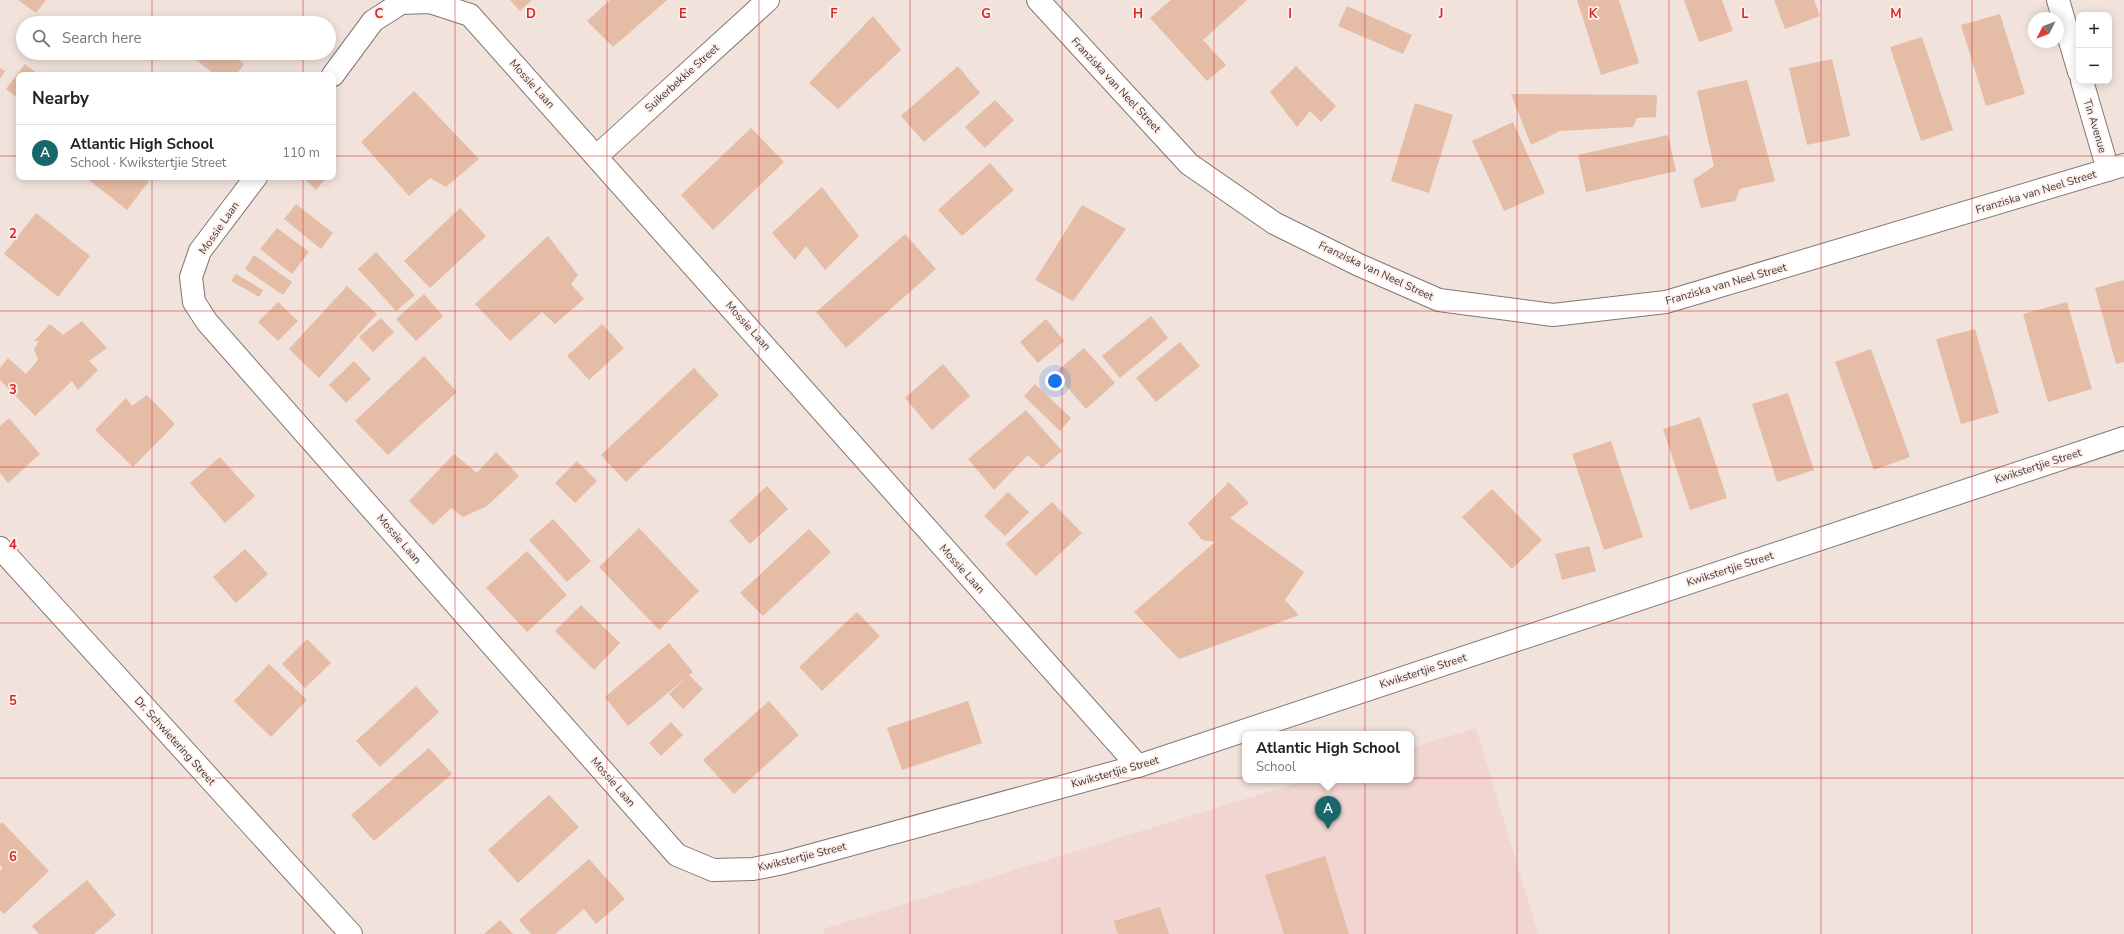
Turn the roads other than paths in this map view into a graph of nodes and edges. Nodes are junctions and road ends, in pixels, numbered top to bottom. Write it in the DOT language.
graph roads {
  1 [pos="768,0"];
  2 [pos="1038,0"];
  3 [pos="2058,0"];
  4 [pos="2076,62"];
  5 [pos="335,72"];
  6 [pos="2083,84"];
  7 [pos="597,156"];
  8 [pos="2116,168"];
  9 [pos="254,180"];
  10 [pos="2124,438"];
  11 [pos="0,548"];
  12 [pos="1242,731"];
  13 [pos="1243,731"];
  14 [pos="1138,766"];
  15 [pos="713,870"];
  16 [pos="351,934"];
  1 -- 7 [label="street, Suikerbekkie Street"];
  2 -- 8 [label="street, Franziska van Neel Street"];
  3 -- 4 [label="street"];
  5 -- 7 [label="street, Mossie Laan"];
  6 -- 8 [label="street, Tin Avenue"];
  7 -- 14 [label="street, Mossie Laan"];
  9 -- 15 [label="street, Mossie Laan"];
  10 -- 13 [label="street, Kwikstertjie Street"];
  11 -- 16 [label="street, Dr. Schwietering Street"];
  12 -- 14 [label="street, Kwikstertjie Street"];
  14 -- 15 [label="street, Kwikstertjie Street"];
}
